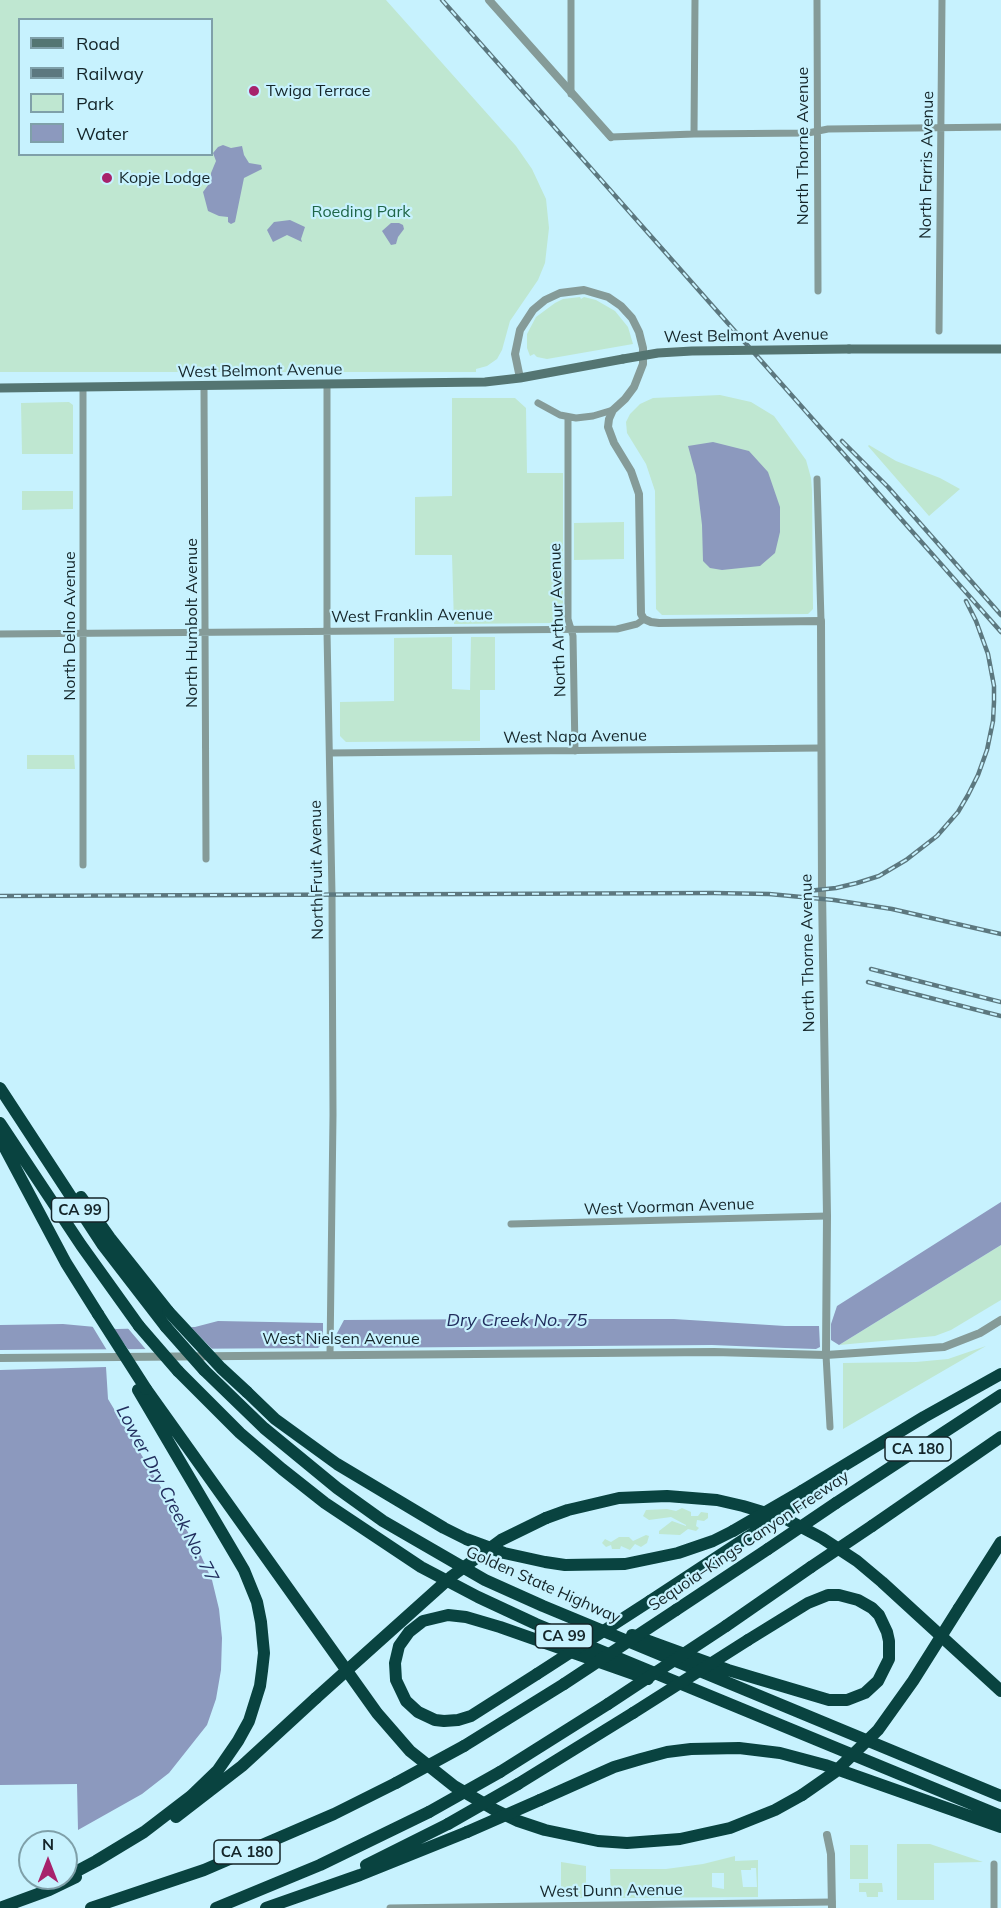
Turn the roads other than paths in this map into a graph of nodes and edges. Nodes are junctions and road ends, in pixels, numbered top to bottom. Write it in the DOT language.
graph roads {
  1 [pos="489,0"];
  2 [pos="571,0"];
  3 [pos="695,0"];
  4 [pos="817,0"];
  5 [pos="942,0"];
  6 [pos="571,94"];
  7 [pos="940,127"];
  8 [pos="1001,127"];
  9 [pos="818,131"];
  10 [pos="694,134"];
  11 [pos="611,137"];
  12 [pos="818,291"];
  13 [pos="939,331"];
  14 [pos="1001,349"];
  15 [pos="520,378"];
  16 [pos="327,385"];
  17 [pos="204,386"];
  18 [pos="0,388"];
  19 [pos="83,388"];
  20 [pos="538,403"];
  21 [pos="613,410"];
  22 [pos="568,417"];
  23 [pos="818,478"];
  24 [pos="644,619"];
  25 [pos="821,621"];
  26 [pos="571,629"];
  27 [pos="327,632"];
  28 [pos="83,633"];
  29 [pos="205,633"];
  30 [pos="0,634"];
  31 [pos="821,748"];
  32 [pos="575,751"];
  33 [pos="330,753"];
  34 [pos="207,859"];
  35 [pos="83,865"];
  36 [pos="0,1083"];
  37 [pos="0,1088"];
  38 [pos="0,1123"];
  39 [pos="0,1139"];
  40 [pos="827,1216"];
  41 [pos="511,1224"];
  42 [pos="1001,1320"];
  43 [pos="330,1350"];
  44 [pos="826,1352"];
  45 [pos="0,1358"];
  46 [pos="1001,1374"];
  47 [pos="142,1390"];
  48 [pos="1001,1395"];
  49 [pos="830,1427"];
  50 [pos="1001,1437"];
  51 [pos="807,1492"];
  52 [pos="1001,1542"];
  53 [pos="485,1580"];
  54 [pos="1001,1691"];
  55 [pos="795,1732"];
  56 [pos="1001,1796"];
  57 [pos="1001,1816"];
  58 [pos="1001,1827"];
  59 [pos="828,1835"];
  60 [pos="994,1864"];
  61 [pos="78,1870"];
  62 [pos="38,1890"];
  63 [pos="288,1901"];
  64 [pos="832,1905"];
  65 [pos="3,1907"];
  66 [pos="91,1908"];
  67 [pos="216,1908"];
  68 [pos="266,1908"];
  69 [pos="390,1908"];
  70 [pos="994,1908"];
  1 -- 6 [label="street"];
  2 -- 6 [label="street"];
  3 -- 10 [label="street"];
  4 -- 9 [label="street, North Thorne Avenue"];
  5 -- 7 [label="street, North Farris Avenue"];
  6 -- 11 [label="street"];
  7 -- 8 [label="street"];
  7 -- 9 [label="street"];
  7 -- 13 [label="street, North Farris Avenue"];
  9 -- 10 [label="street"];
  9 -- 12 [label="street, North Thorne Avenue"];
  10 -- 11 [label="street"];
  14 -- 15 [label="main road, West Belmont Avenue, bridge"];
  15 -- 16 [label="main road, West Belmont Avenue"];
  15 -- 21 [label="street, West Belmont Avenue"];
  16 -- 17 [label="main road, West Belmont Avenue"];
  16 -- 27 [label="street, North Fruit Avenue"];
  17 -- 19 [label="main road, West Belmont Avenue"];
  17 -- 29 [label="street, North Humbolt Avenue"];
  18 -- 19 [label="main road, West Belmont Avenue"];
  19 -- 28 [label="street, North Delno Avenue"];
  20 -- 22 [label="street"];
  21 -- 22 [label="street"];
  21 -- 24 [label="street"];
  22 -- 26 [label="street, North Arthur Avenue"];
  23 -- 25 [label="street, North Thorne Avenue"];
  24 -- 25 [label="street, West Franklin Avenue"];
  24 -- 26 [label="street, West Franklin Avenue"];
  25 -- 31 [label="street, North Thorne Avenue"];
  26 -- 27 [label="street, West Franklin Avenue"];
  26 -- 32 [label="street, North Arthur Avenue"];
  27 -- 29 [label="street, West Franklin Avenue"];
  27 -- 33 [label="street, North Fruit Avenue"];
  28 -- 29 [label="street, West Franklin Avenue"];
  28 -- 30 [label="street, West Franklin Avenue"];
  28 -- 35 [label="street, North Delno Avenue"];
  29 -- 34 [label="street, North Humbolt Avenue"];
  31 -- 32 [label="street, West Napa Avenue"];
  31 -- 40 [label="street, North Thorne Avenue"];
  32 -- 33 [label="street, West Napa Avenue"];
  33 -- 43 [label="street, North Fruit Avenue"];
  36 -- 51 [label="highway, bridge"];
  37 -- 53 [label="highway, Golden State Highway / CA 99, bridge"];
  38 -- 55 [label="highway, CA 99, bridge"];
  39 -- 47 [label="highway, bridge"];
  40 -- 41 [label="street, West Voorman Avenue"];
  40 -- 44 [label="street, North Thorne Avenue"];
  42 -- 44 [label="street, West Nielsen Avenue"];
  43 -- 44 [label="street, West Nielsen Avenue"];
  43 -- 45 [label="street, West Nielsen Avenue"];
  44 -- 49 [label="street, North Thorne Avenue"];
  46 -- 51 [label="highway"];
  47 -- 52 [label="highway, bridge"];
  47 -- 61 [label="highway"];
  48 -- 66 [label="highway, Sequoia–Kings Canyon Freeway / CA 180, bridge"];
  50 -- 67 [label="highway, CA 180, bridge"];
  51 -- 55 [label="highway, bridge"];
  53 -- 56 [label="highway, Golden State Highway / CA 99"];
  53 -- 63 [label="highway, bridge"];
  54 -- 65 [label="highway, bridge"];
  55 -- 57 [label="highway, CA 99"];
  58 -- 63 [label="highway, bridge"];
  59 -- 64 [label="street"];
  60 -- 70 [label="street"];
  62 -- 65 [label="highway"];
  63 -- 68 [label="highway"];
  64 -- 69 [label="street, West Dunn Avenue"];
}
